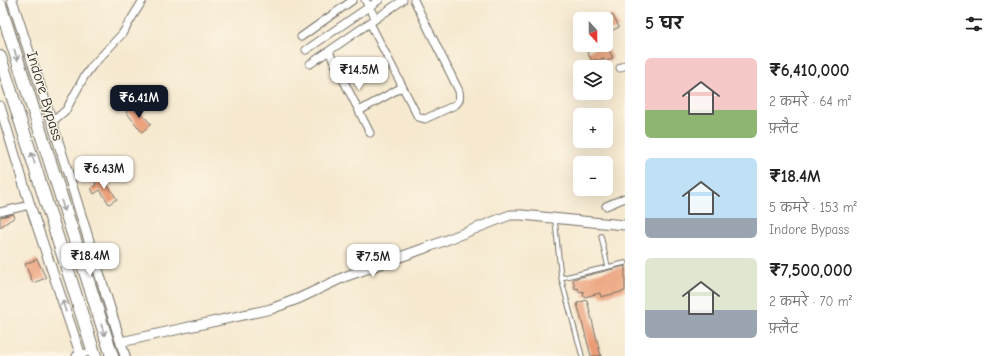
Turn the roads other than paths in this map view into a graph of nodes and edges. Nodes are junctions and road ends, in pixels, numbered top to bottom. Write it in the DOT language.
graph roads {
  1 [pos="12,0"];
  2 [pos="143,0"];
  3 [pos="353,0"];
  4 [pos="365,0"];
  5 [pos="379,0"];
  6 [pos="403,0"];
  7 [pos="414,0"];
  8 [pos="0,4"];
  9 [pos="369,7"];
  10 [pos="373,21"];
  11 [pos="301,38"];
  12 [pos="306,50"];
  13 [pos="329,52"];
  14 [pos="0,57"];
  15 [pos="310,64"];
  16 [pos="402,88"];
  17 [pos="0,106"];
  18 [pos="358,111"];
  19 [pos="52,122"];
  20 [pos="370,133"];
  21 [pos="625,198"];
  22 [pos="30,205"];
  23 [pos="606,206"];
  24 [pos="0,212"];
  25 [pos="555,219"];
  26 [pos="625,225"];
  27 [pos="601,236"];
  28 [pos="625,263"];
  29 [pos="608,267"];
  30 [pos="561,278"];
  31 [pos="121,342"];
  32 [pos="94,353"];
  33 [pos="79,355"];
  34 [pos="112,356"];
  35 [pos="125,356"];
  36 [pos="582,356"];
  1 -- 19 [label="street"];
  2 -- 19 [label="street"];
  3 -- 11 [label="street"];
  4 -- 9 [label="street"];
  5 -- 9 [label="street"];
  6 -- 10 [label="street"];
  7 -- 16 [label="street"];
  8 -- 34 [label="highway, Indore Bypass, one-way"];
  9 -- 10 [label="street"];
  9 -- 12 [label="street"];
  10 -- 13 [label="street"];
  10 -- 16 [label="street"];
  13 -- 15 [label="street"];
  13 -- 18 [label="street"];
  32 -- 14 [label="highway, Indore Bypass, one-way"];
  16 -- 18 [label="street"];
  17 -- 22 [label="street"];
  18 -- 20 [label="street"];
  19 -- 31 [label="street"];
  21 -- 23 [label="street"];
  22 -- 24 [label="street"];
  33 -- 22 [label="street, one-way"];
  25 -- 26 [label="street"];
  25 -- 30 [label="lane"];
  25 -- 31 [label="street"];
  27 -- 29 [label="lane"];
  28 -- 29 [label="lane"];
  29 -- 30 [label="lane"];
  30 -- 36 [label="lane"];
  31 -- 35 [label="street"];
  32 -- 33 [label="street"];
}
